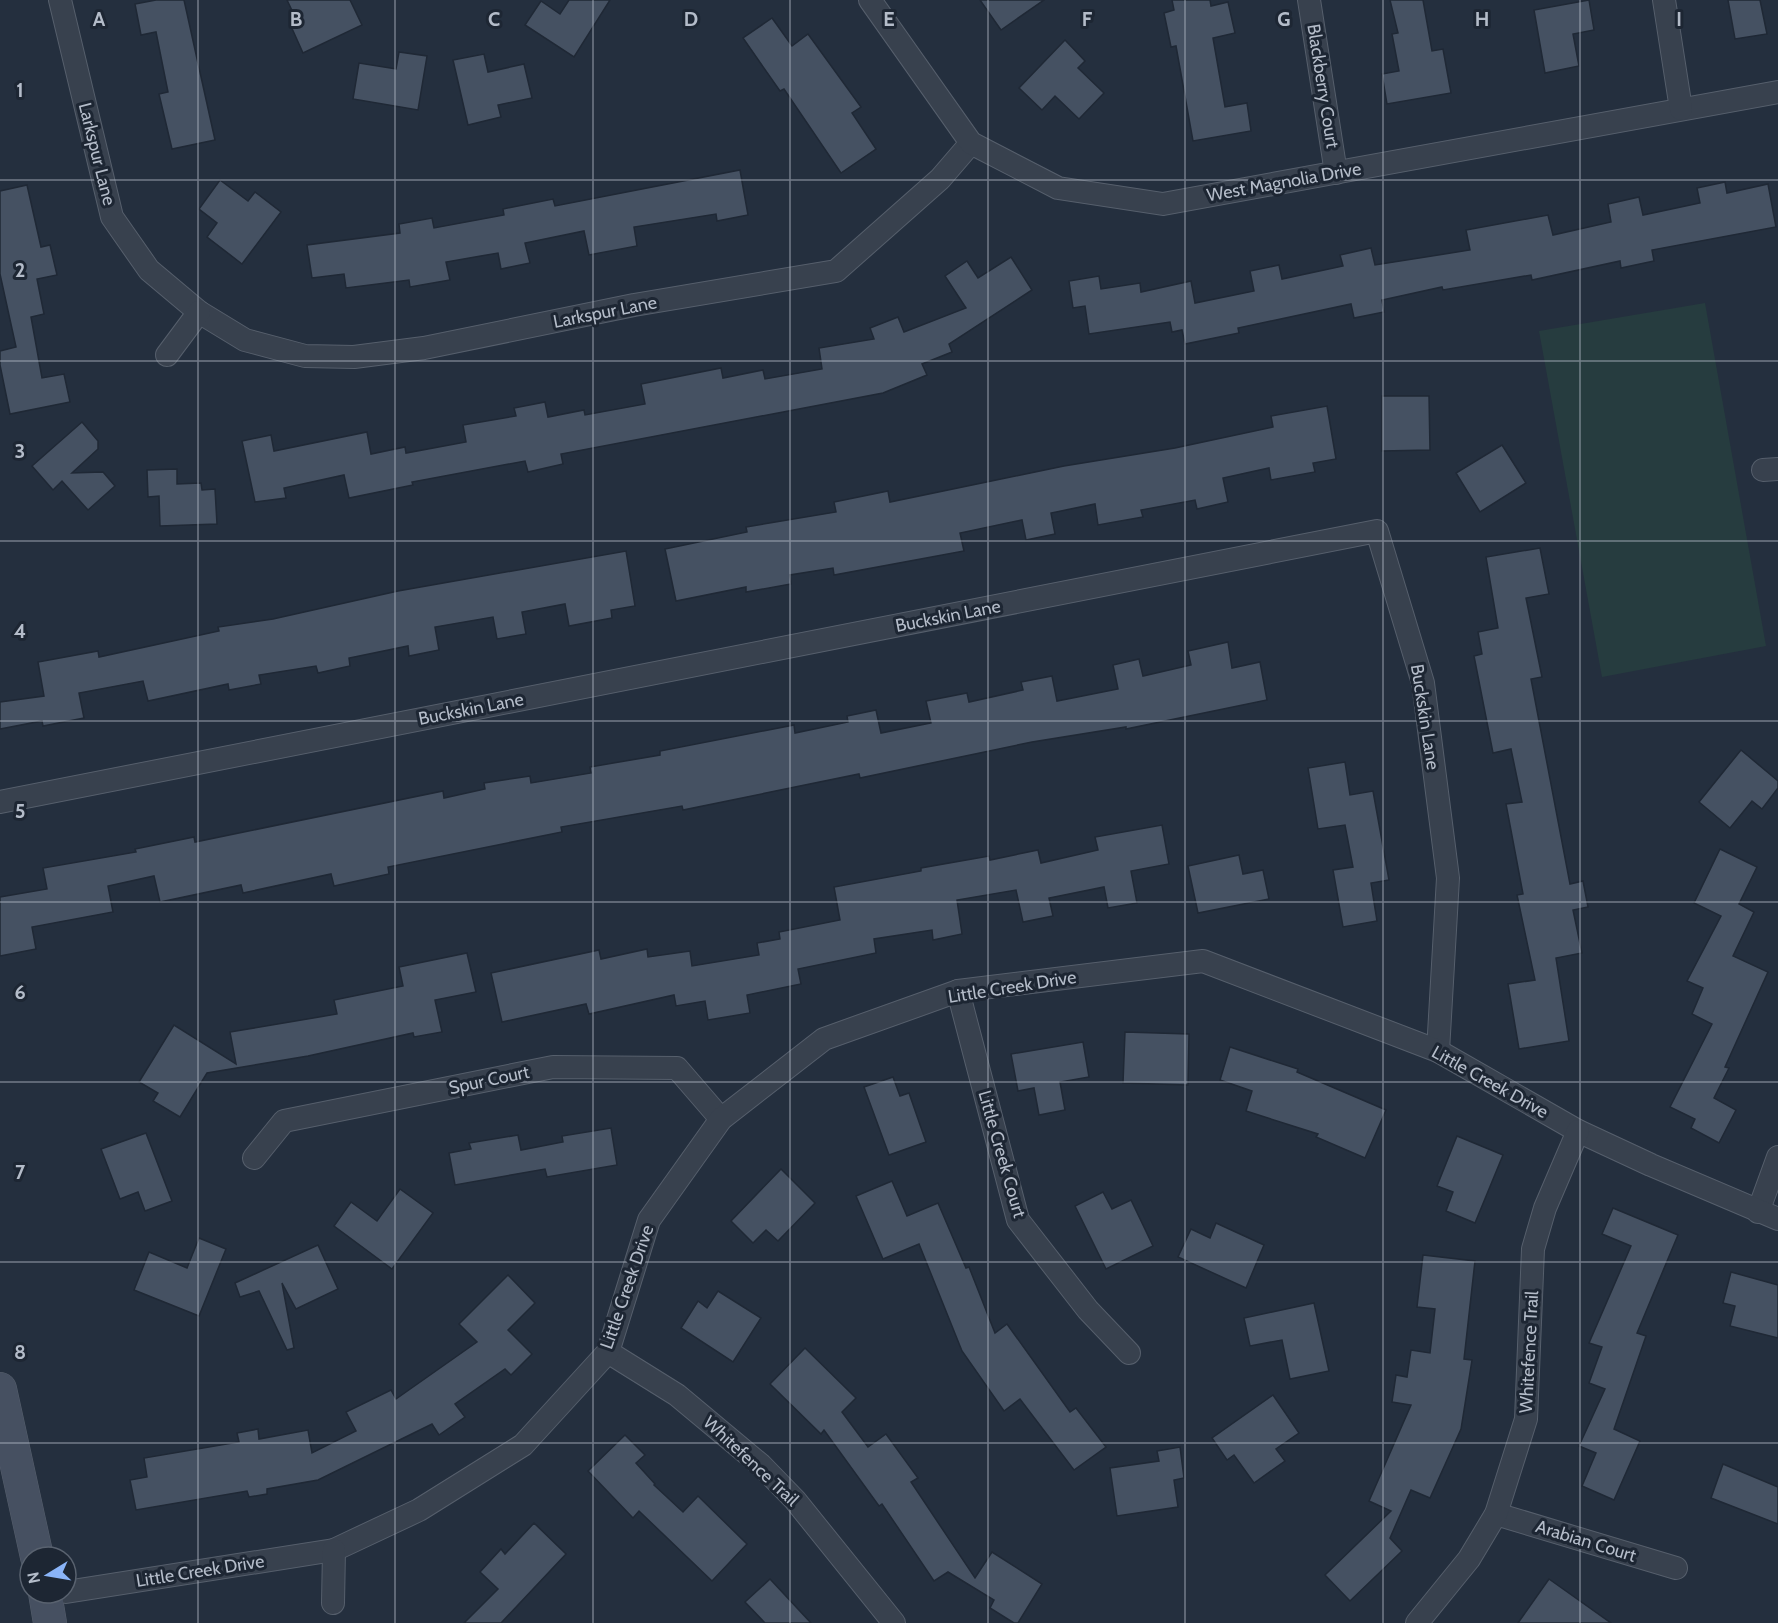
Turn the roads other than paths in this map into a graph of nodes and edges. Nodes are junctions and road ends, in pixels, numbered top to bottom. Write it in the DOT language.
graph roads {
  1 [pos="60,0"];
  2 [pos="870,0"];
  3 [pos="1309,0"];
  4 [pos="1664,0"];
  5 [pos="1778,92"];
  6 [pos="1681,109"];
  7 [pos="971,143"];
  8 [pos="1336,173"];
  9 [pos="199,312"];
  10 [pos="167,355"];
  11 [pos="0,802"];
  12 [pos="958,991"];
  13 [pos="1438,1051"];
  14 [pos="721,1119"];
  15 [pos="1578,1131"];
  16 [pos="1778,1157"];
  17 [pos="254,1158"];
  18 [pos="1768,1215"];
  19 [pos="608,1352"];
  20 [pos="1129,1353"];
  21 [pos="0,1389"];
  22 [pos="1496,1514"];
  23 [pos="34,1545"];
  24 [pos="334,1550"];
  25 [pos="1676,1568"];
  26 [pos="78,1595"];
  27 [pos="333,1603"];
  28 [pos="891,1622"];
  29 [pos="1417,1623"];
  1 -- 9 [label="street, Larkspur Lane"];
  2 -- 7 [label="street, West Magnolia Drive"];
  3 -- 8 [label="street, Blackberry Court"];
  4 -- 6 [label="street"];
  5 -- 6 [label="street, West Magnolia Drive"];
  6 -- 8 [label="street, West Magnolia Drive"];
  7 -- 8 [label="street, West Magnolia Drive"];
  7 -- 9 [label="street, Larkspur Lane"];
  9 -- 10 [label="street"];
  11 -- 13 [label="street, Buckskin Lane"];
  12 -- 13 [label="street, Little Creek Drive"];
  12 -- 14 [label="street, Little Creek Drive"];
  12 -- 20 [label="street, Little Creek Court"];
  13 -- 15 [label="street, Little Creek Drive"];
  14 -- 17 [label="street, Spur Court"];
  14 -- 19 [label="street, Little Creek Drive"];
  15 -- 18 [label="street, Little Creek Drive"];
  15 -- 22 [label="street, Whitefence Trail"];
  16 -- 18 [label="street"];
  19 -- 24 [label="street, Little Creek Drive"];
  19 -- 28 [label="street, Whitefence Trail"];
  21 -- 23 [label="main road"];
  22 -- 25 [label="street, Arabian Court"];
  22 -- 29 [label="street, Whitefence Trail"];
  24 -- 26 [label="street, Little Creek Drive"];
  24 -- 27 [label="street"];
}
